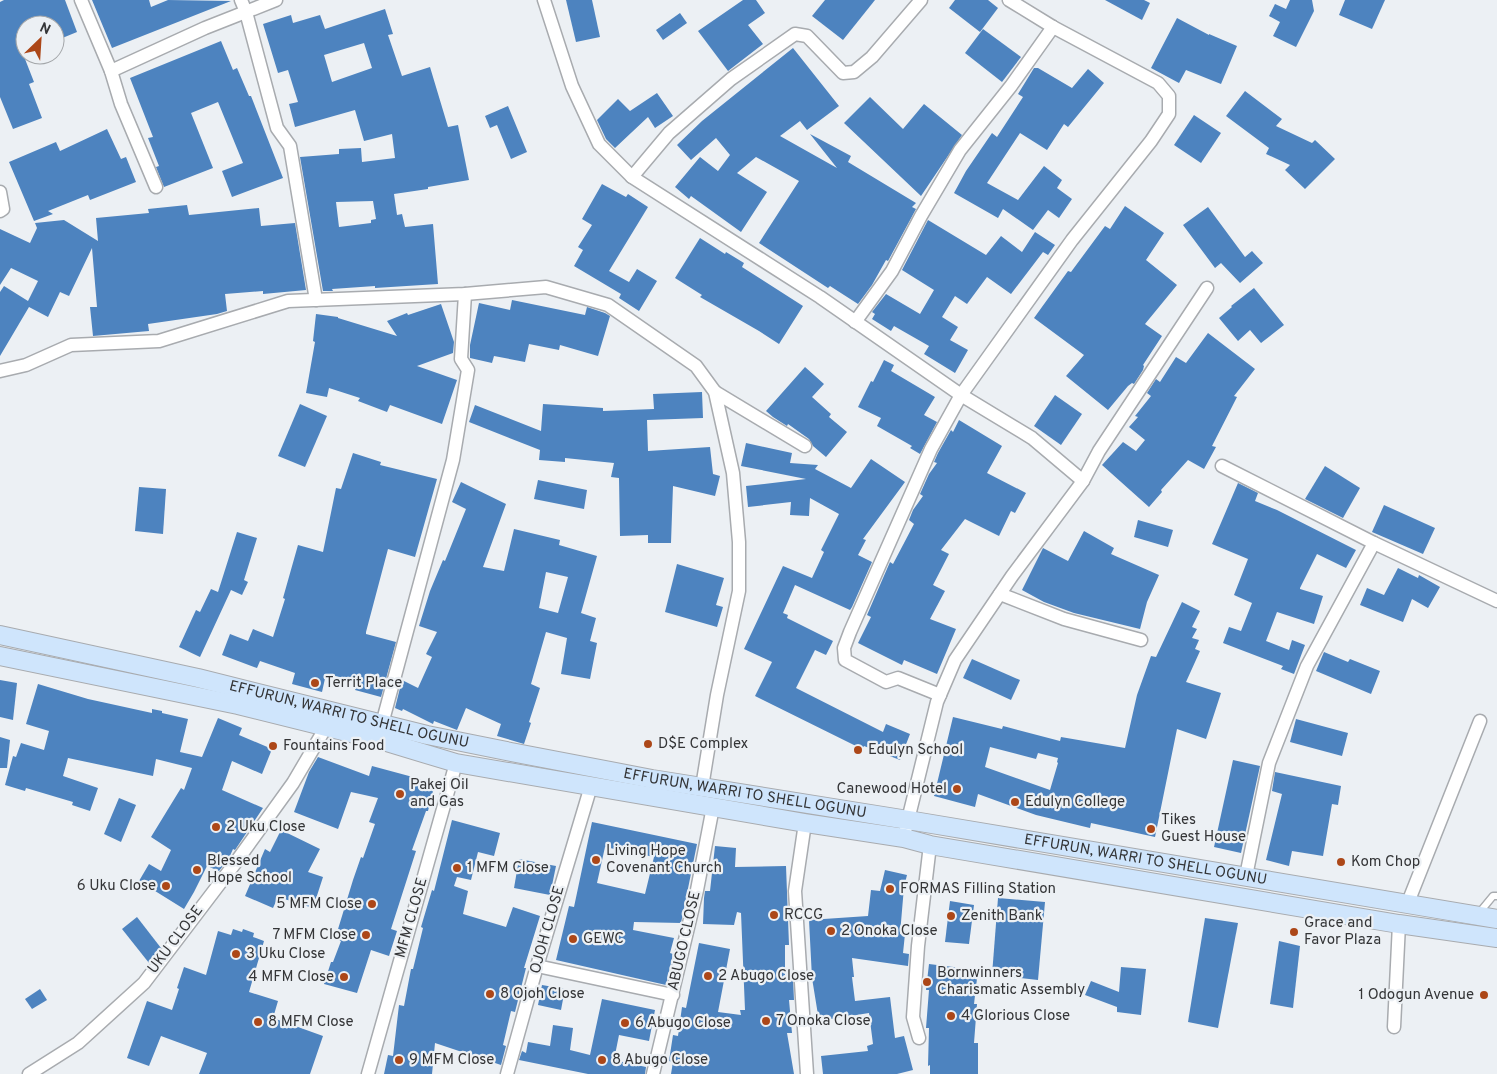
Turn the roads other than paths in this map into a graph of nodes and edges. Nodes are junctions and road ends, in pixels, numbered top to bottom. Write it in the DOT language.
graph roads {
  1 [pos="81,0"];
  2 [pos="241,0"];
  3 [pos="276,0"];
  4 [pos="544,0"];
  5 [pos="921,0"];
  6 [pos="1009,0"];
  7 [pos="246,12"];
  8 [pos="1053,27"];
  9 [pos="111,71"];
  10 [pos="632,177"];
  11 [pos="156,187"];
  12 [pos="0,192"];
  13 [pos="0,211"];
  14 [pos="1207,288"];
  15 [pos="465,294"];
  16 [pos="316,300"];
  17 [pos="855,322"];
  18 [pos="0,371"];
  19 [pos="715,392"];
  20 [pos="961,395"];
  21 [pos="805,446"];
  22 [pos="1222,466"];
  23 [pos="1083,481"];
  24 [pos="1374,543"];
  25 [pos="1000,594"];
  26 [pos="1497,602"];
  27 [pos="0,635"];
  28 [pos="1141,640"];
  29 [pos="0,656"];
  30 [pos="940,695"];
  31 [pos="1480,721"];
  32 [pos="382,724"];
  33 [pos="326,727"];
  34 [pos="456,763"];
  35 [pos="591,786"];
  36 [pos="702,787"];
  37 [pos="713,807"];
  38 [pos="908,820"];
  39 [pos="805,823"];
  40 [pos="904,838"];
  41 [pos="930,845"];
  42 [pos="1246,876"];
  43 [pos="1497,896"];
  44 [pos="1407,904"];
  45 [pos="1478,916"];
  46 [pos="1497,919"];
  47 [pos="1399,924"];
  48 [pos="1497,938"];
  49 [pos="537,966"];
  50 [pos="673,996"];
  51 [pos="1394,1027"];
  52 [pos="919,1038"];
  53 [pos="29,1074"];
  54 [pos="368,1074"];
  55 [pos="507,1074"];
  56 [pos="653,1074"];
  57 [pos="808,1074"];
  1 -- 9 [label="street"];
  2 -- 7 [label="street"];
  3 -- 7 [label="street"];
  4 -- 10 [label="street"];
  5 -- 10 [label="street"];
  6 -- 8 [label="street"];
  7 -- 9 [label="street"];
  7 -- 16 [label="street"];
  8 -- 17 [label="street"];
  8 -- 20 [label="street"];
  9 -- 11 [label="street"];
  10 -- 17 [label="street"];
  12 -- 13 [label="street"];
  14 -- 23 [label="street"];
  15 -- 16 [label="street"];
  15 -- 19 [label="street"];
  15 -- 32 [label="street"];
  16 -- 18 [label="street"];
  17 -- 20 [label="street"];
  19 -- 21 [label="street"];
  19 -- 36 [label="street"];
  20 -- 23 [label="street"];
  20 -- 30 [label="street"];
  22 -- 24 [label="street"];
  23 -- 25 [label="street"];
  24 -- 26 [label="street"];
  24 -- 42 [label="street"];
  25 -- 28 [label="street"];
  25 -- 30 [label="street"];
  27 -- 32 [label="main road, EFFURUN, WARRI TO SHELL OGUNU"];
  29 -- 33 [label="main road, EFFURUN, WARRI TO SHELL OGUNU"];
  30 -- 38 [label="street"];
  31 -- 44 [label="street"];
  32 -- 36 [label="main road, EFFURUN, WARRI TO SHELL OGUNU"];
  33 -- 34 [label="main road, EFFURUN, WARRI TO SHELL OGUNU"];
  33 -- 53 [label="street, UKU CLOSE"];
  34 -- 35 [label="main road, EFFURUN, WARRI TO SHELL OGUNU"];
  34 -- 54 [label="street, MFM CLOSE"];
  35 -- 37 [label="main road, EFFURUN, WARRI TO SHELL OGUNU"];
  35 -- 49 [label="street, OJOH CLOSE"];
  36 -- 38 [label="main road, EFFURUN, WARRI TO SHELL OGUNU"];
  37 -- 39 [label="main road, EFFURUN, WARRI TO SHELL OGUNU"];
  37 -- 50 [label="street, ABUGO CLOSE"];
  38 -- 40 [label="street"];
  38 -- 42 [label="main road, EFFURUN, WARRI TO SHELL OGUNU"];
  39 -- 40 [label="main road, EFFURUN, WARRI TO SHELL OGUNU"];
  39 -- 57 [label="street"];
  40 -- 41 [label="main road, EFFURUN, WARRI TO SHELL OGUNU"];
  41 -- 47 [label="main road, EFFURUN, WARRI TO SHELL OGUNU"];
  41 -- 52 [label="street"];
  42 -- 44 [label="main road, EFFURUN, WARRI TO SHELL OGUNU"];
  43 -- 45 [label="lane"];
  44 -- 45 [label="main road, EFFURUN, WARRI TO SHELL OGUNU"];
  45 -- 46 [label="main road, EFFURUN, WARRI TO SHELL OGUNU"];
  47 -- 48 [label="main road, EFFURUN, WARRI TO SHELL OGUNU"];
  47 -- 51 [label="street"];
  49 -- 50 [label="street"];
  49 -- 55 [label="street, OJOH CLOSE"];
  50 -- 56 [label="street, ABUGO CLOSE"];
}
